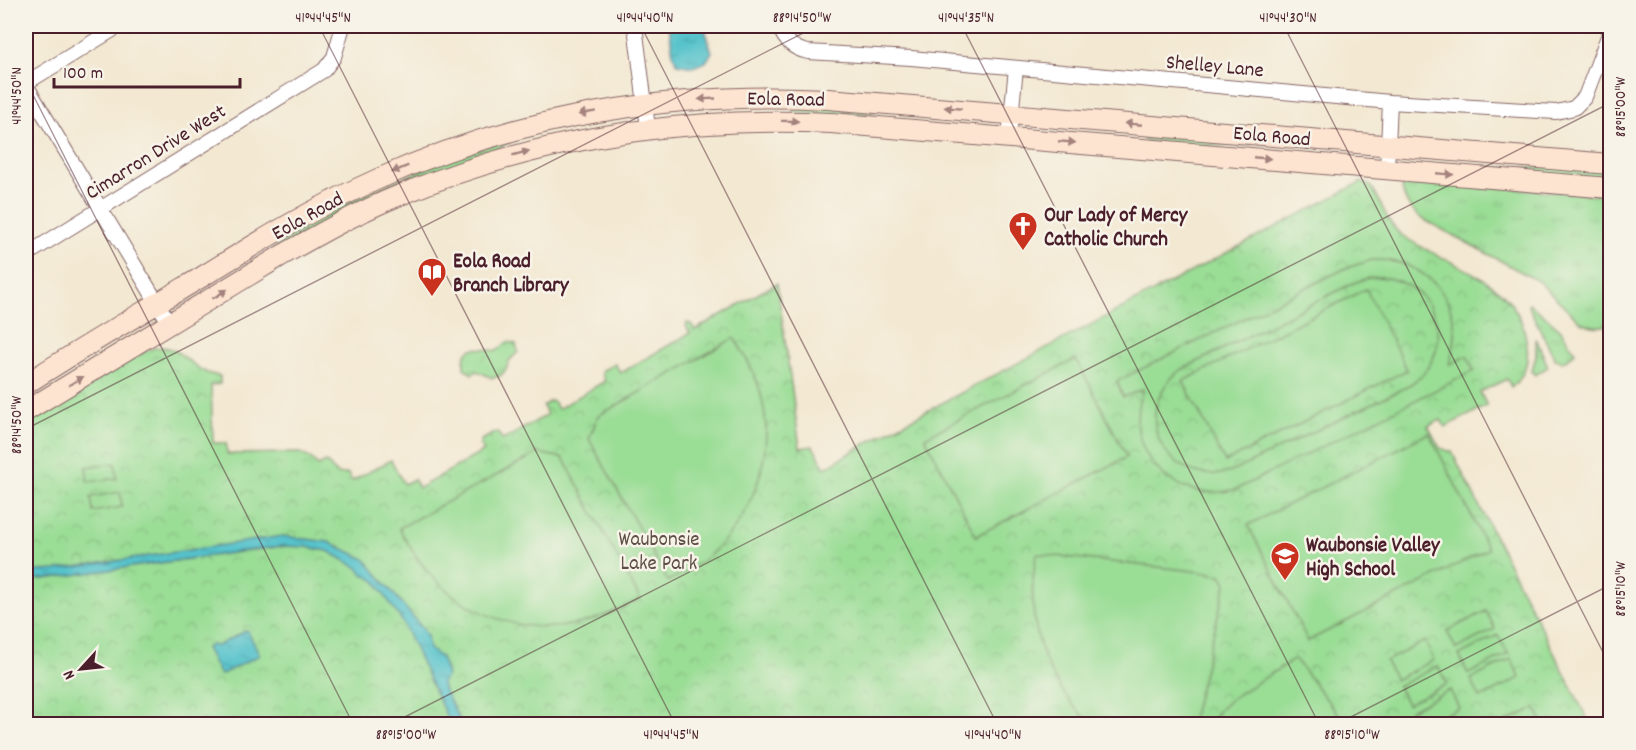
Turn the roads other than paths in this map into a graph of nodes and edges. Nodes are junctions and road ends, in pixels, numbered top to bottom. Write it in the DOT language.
graph roads {
  1 [pos="119,26"];
  2 [pos="343,26"];
  3 [pos="635,26"];
  4 [pos="779,26"];
  5 [pos="1611,31"];
  6 [pos="1016,68"];
  7 [pos="26,84"];
  8 [pos="1390,102"];
  9 [pos="645,104"];
  10 [pos="1011,113"];
  11 [pos="648,128"];
  12 [pos="1009,137"];
  13 [pos="1388,145"];
  14 [pos="1611,164"];
  15 [pos="1387,169"];
  16 [pos="1611,188"];
  17 [pos="101,209"];
  18 [pos="26,255"];
  19 [pos="158,303"];
  20 [pos="170,324"];
  21 [pos="26,384"];
  22 [pos="26,411"];
  1 -- 7 [label="street"];
  2 -- 17 [label="street, Cimarron Drive West"];
  3 -- 9 [label="street"];
  4 -- 6 [label="street, Shelley Lane"];
  5 -- 8 [label="street, Shelley Lane"];
  6 -- 8 [label="street, Shelley Lane"];
  6 -- 10 [label="street"];
  7 -- 17 [label="street"];
  8 -- 13 [label="street"];
  10 -- 9 [label="main road, Eola Road, one-way"];
  9 -- 11 [label="street"];
  9 -- 19 [label="main road, Eola Road, one-way"];
  10 -- 12 [label="street"];
  13 -- 10 [label="main road, Eola Road, one-way"];
  11 -- 12 [label="main road, Eola Road, one-way"];
  20 -- 11 [label="main road, Eola Road, one-way"];
  12 -- 15 [label="main road, Eola Road, one-way"];
  13 -- 14 [label="main road, Eola Road"];
  13 -- 15 [label="street"];
  15 -- 16 [label="main road, Eola Road, one-way"];
  17 -- 18 [label="street, Cimarron Drive West"];
  17 -- 19 [label="street"];
  19 -- 20 [label="street"];
  19 -- 21 [label="main road, Eola Road"];
  22 -- 20 [label="main road, Eola Road, one-way"];
}
